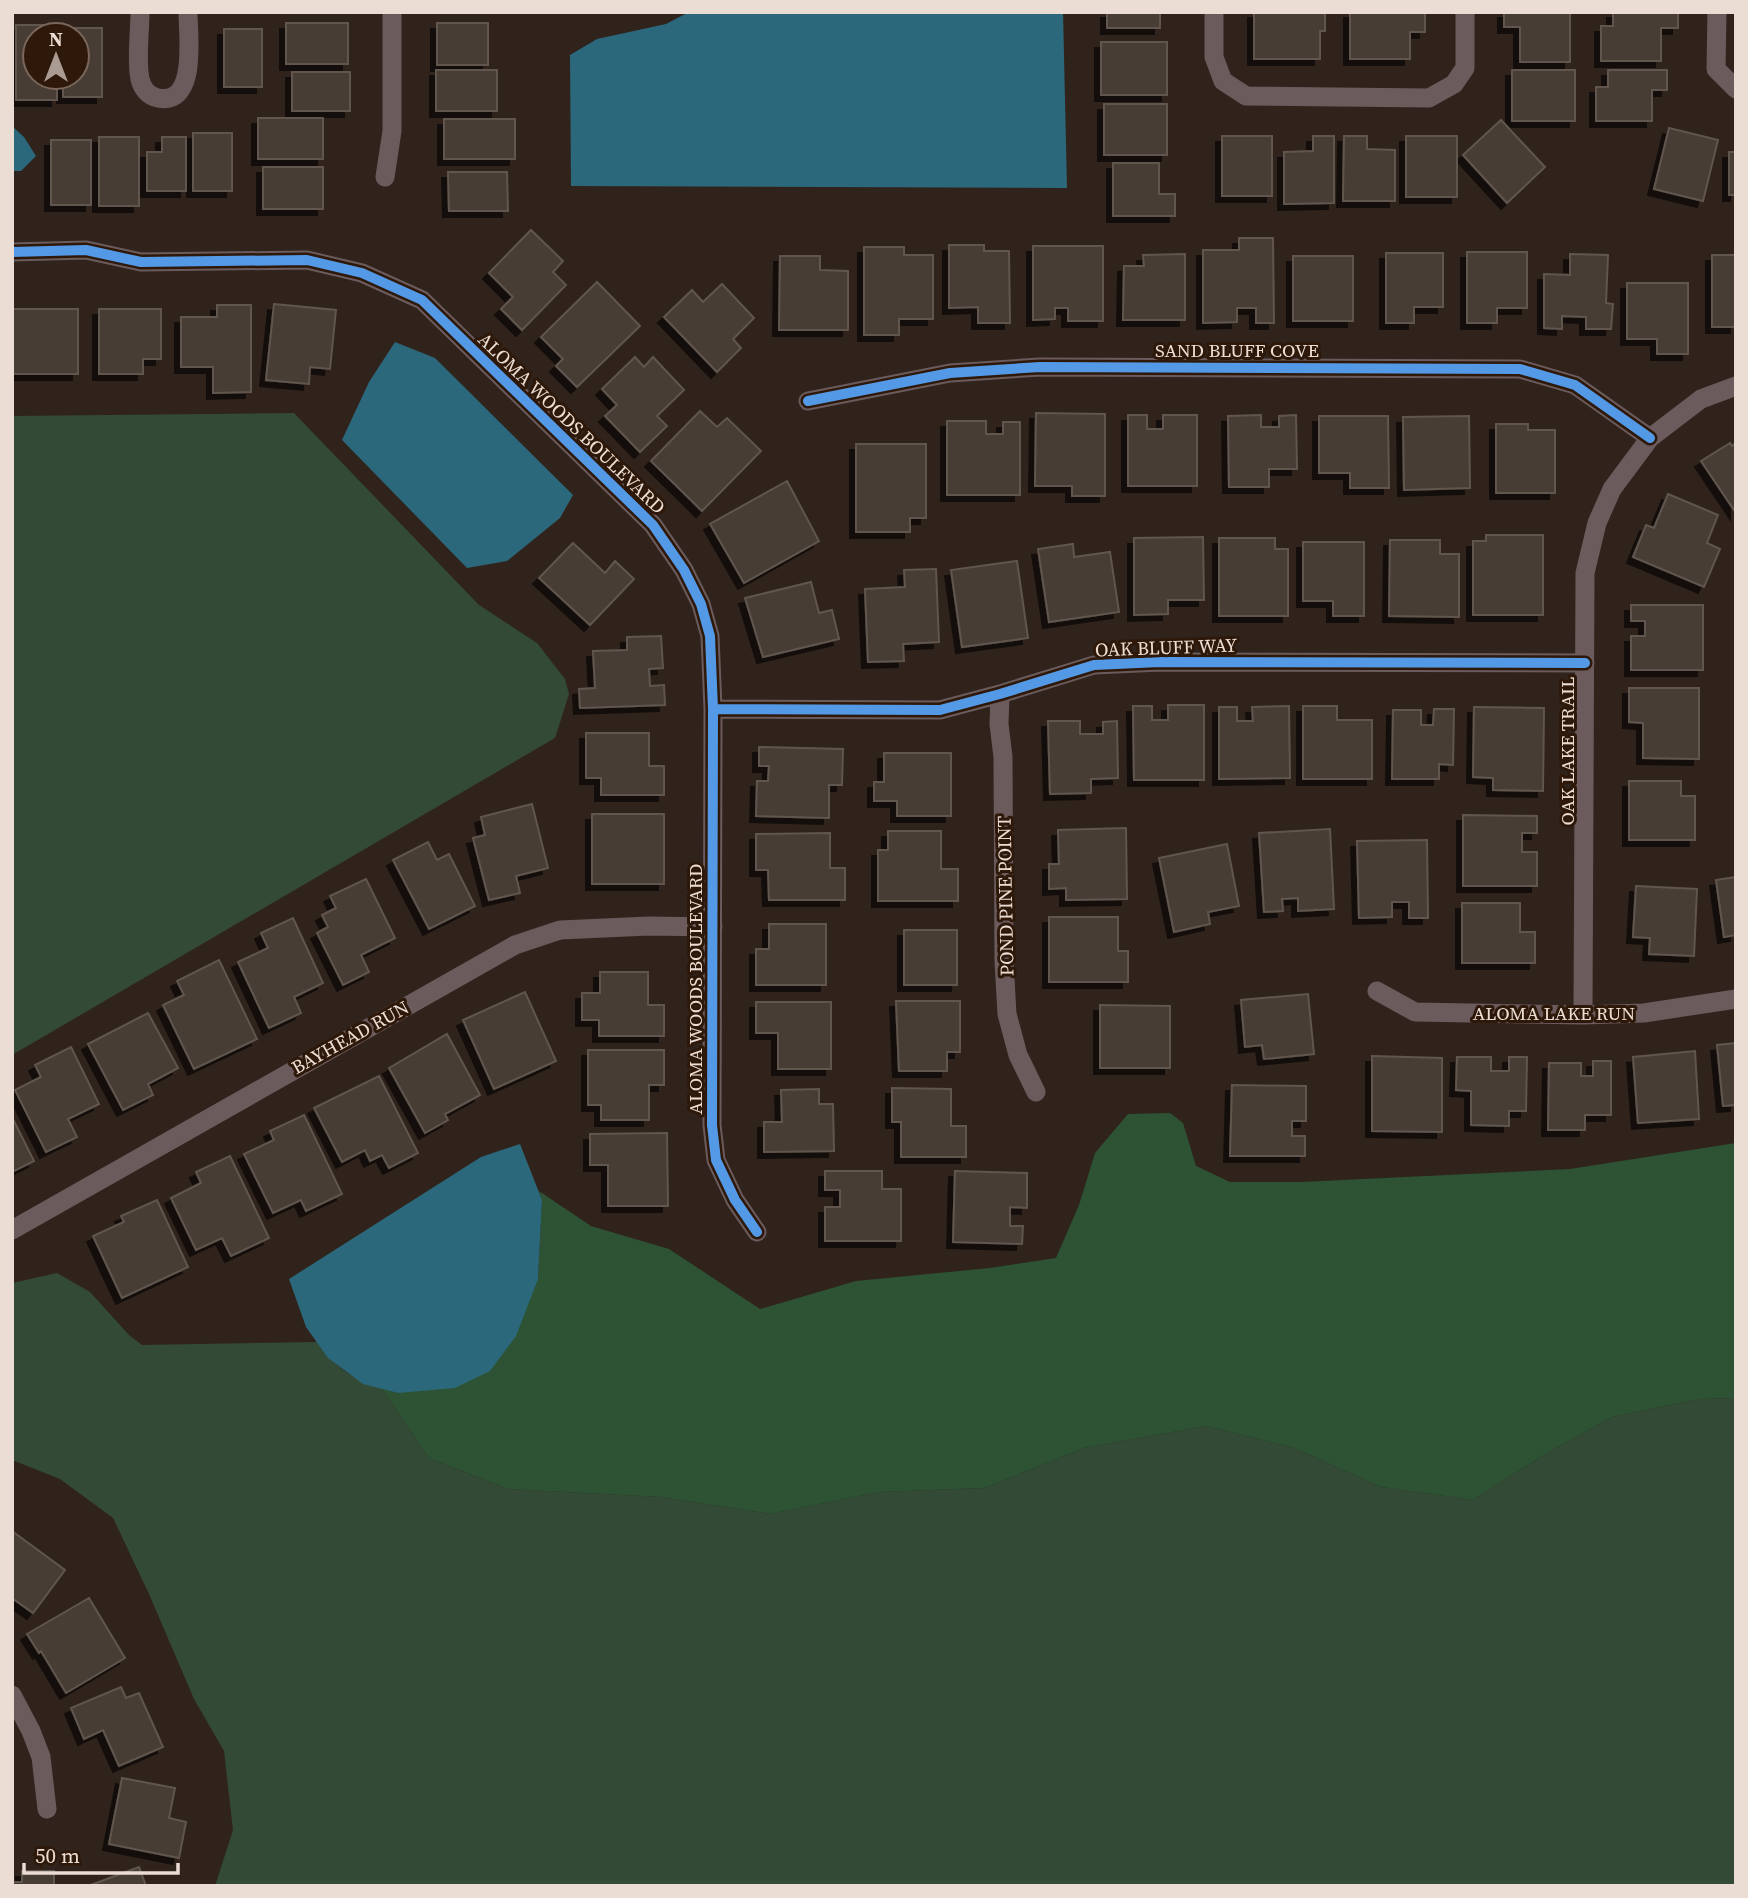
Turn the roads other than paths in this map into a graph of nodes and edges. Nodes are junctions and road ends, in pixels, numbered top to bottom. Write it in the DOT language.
graph roads {
  1 [pos="140,12"];
  2 [pos="188,12"];
  3 [pos="392,12"];
  4 [pos="1214,12"];
  5 [pos="1465,12"];
  6 [pos="1717,12"];
  7 [pos="1736,89"];
  8 [pos="385,177"];
  9 [pos="12,252"];
  10 [pos="1736,386"];
  11 [pos="808,401"];
  12 [pos="1650,438"];
  13 [pos="1585,663"];
  14 [pos="1000,694"];
  15 [pos="713,709"];
  16 [pos="713,928"];
  17 [pos="1377,991"];
  18 [pos="1736,999"];
  19 [pos="1583,1015"];
  20 [pos="1036,1092"];
  21 [pos="12,1230"];
  22 [pos="757,1232"];
  23 [pos="12,1695"];
  24 [pos="47,1809"];
  1 -- 2 [label="street"];
  3 -- 8 [label="street"];
  4 -- 5 [label="street"];
  6 -- 7 [label="street"];
  9 -- 15 [label="street, ALOMA WOODS BOULEVARD"];
  10 -- 12 [label="street, OAK LAKE TRAIL"];
  11 -- 12 [label="street, SAND BLUFF COVE"];
  12 -- 13 [label="street, OAK LAKE TRAIL"];
  13 -- 14 [label="street, OAK BLUFF WAY"];
  13 -- 19 [label="street, OAK LAKE TRAIL"];
  14 -- 15 [label="street, OAK BLUFF WAY"];
  14 -- 20 [label="street, POND PINE POINT"];
  15 -- 16 [label="street, ALOMA WOODS BOULEVARD"];
  16 -- 21 [label="street, BAYHEAD RUN"];
  16 -- 22 [label="street, ALOMA WOODS BOULEVARD"];
  17 -- 19 [label="street, ALOMA LAKE RUN"];
  18 -- 19 [label="street, ALOMA LAKE RUN"];
  23 -- 24 [label="street"];
}
